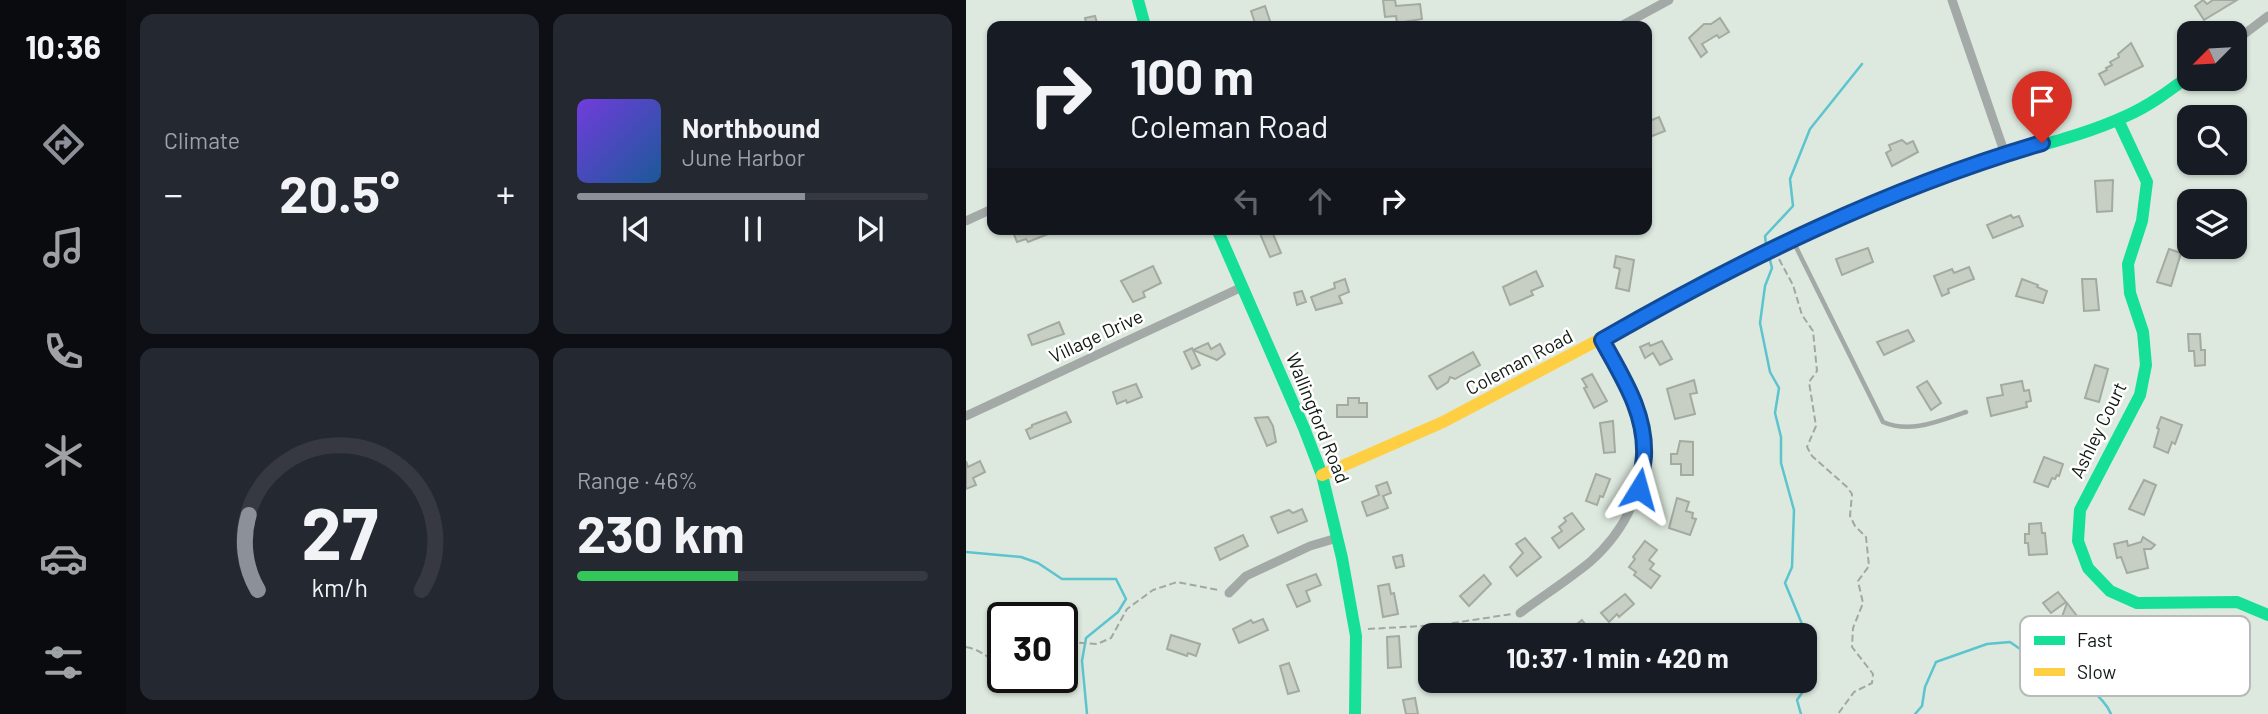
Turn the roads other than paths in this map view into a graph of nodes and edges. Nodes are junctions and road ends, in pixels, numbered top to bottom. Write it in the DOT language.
graph roads {
  1 [pos="1138,0"];
  2 [pos="1669,0"];
  3 [pos="1952,0"];
  4 [pos="2268,16"];
  5 [pos="1144,21"];
  6 [pos="1630,21"];
  7 [pos="2247,32"];
  8 [pos="2177,85"];
  9 [pos="2119,120"];
  10 [pos="2005,154"];
  11 [pos="987,211"];
  12 [pos="966,221"];
  13 [pos="1220,235"];
  14 [pos="1792,241"];
  15 [pos="1242,287"];
  16 [pos="1602,340"];
  17 [pos="1966,412"];
  18 [pos="966,416"];
  19 [pos="1322,475"];
  20 [pos="1337,538"];
  21 [pos="1229,593"];
  22 [pos="1520,613"];
  23 [pos="2268,615"];
  24 [pos="1355,714"];
  1 -- 5 [label="street"];
  2 -- 6 [label="street"];
  3 -- 10 [label="street"];
  4 -- 7 [label="street"];
  8 -- 9 [label="street, Coleman Road"];
  9 -- 10 [label="street, Coleman Road"];
  9 -- 23 [label="street, Ashley Court"];
  10 -- 14 [label="street, Coleman Road"];
  11 -- 12 [label="street"];
  13 -- 15 [label="street, Wallingford Road"];
  14 -- 16 [label="street, Coleman Road"];
  14 -- 17 [label="lane"];
  15 -- 18 [label="street, Village Drive"];
  15 -- 19 [label="street, Wallingford Road"];
  16 -- 19 [label="street, Coleman Road"];
  16 -- 22 [label="street"];
  19 -- 20 [label="street, Wallingford Road"];
  20 -- 21 [label="street"];
  20 -- 24 [label="street, Wallingford Road"];
}
